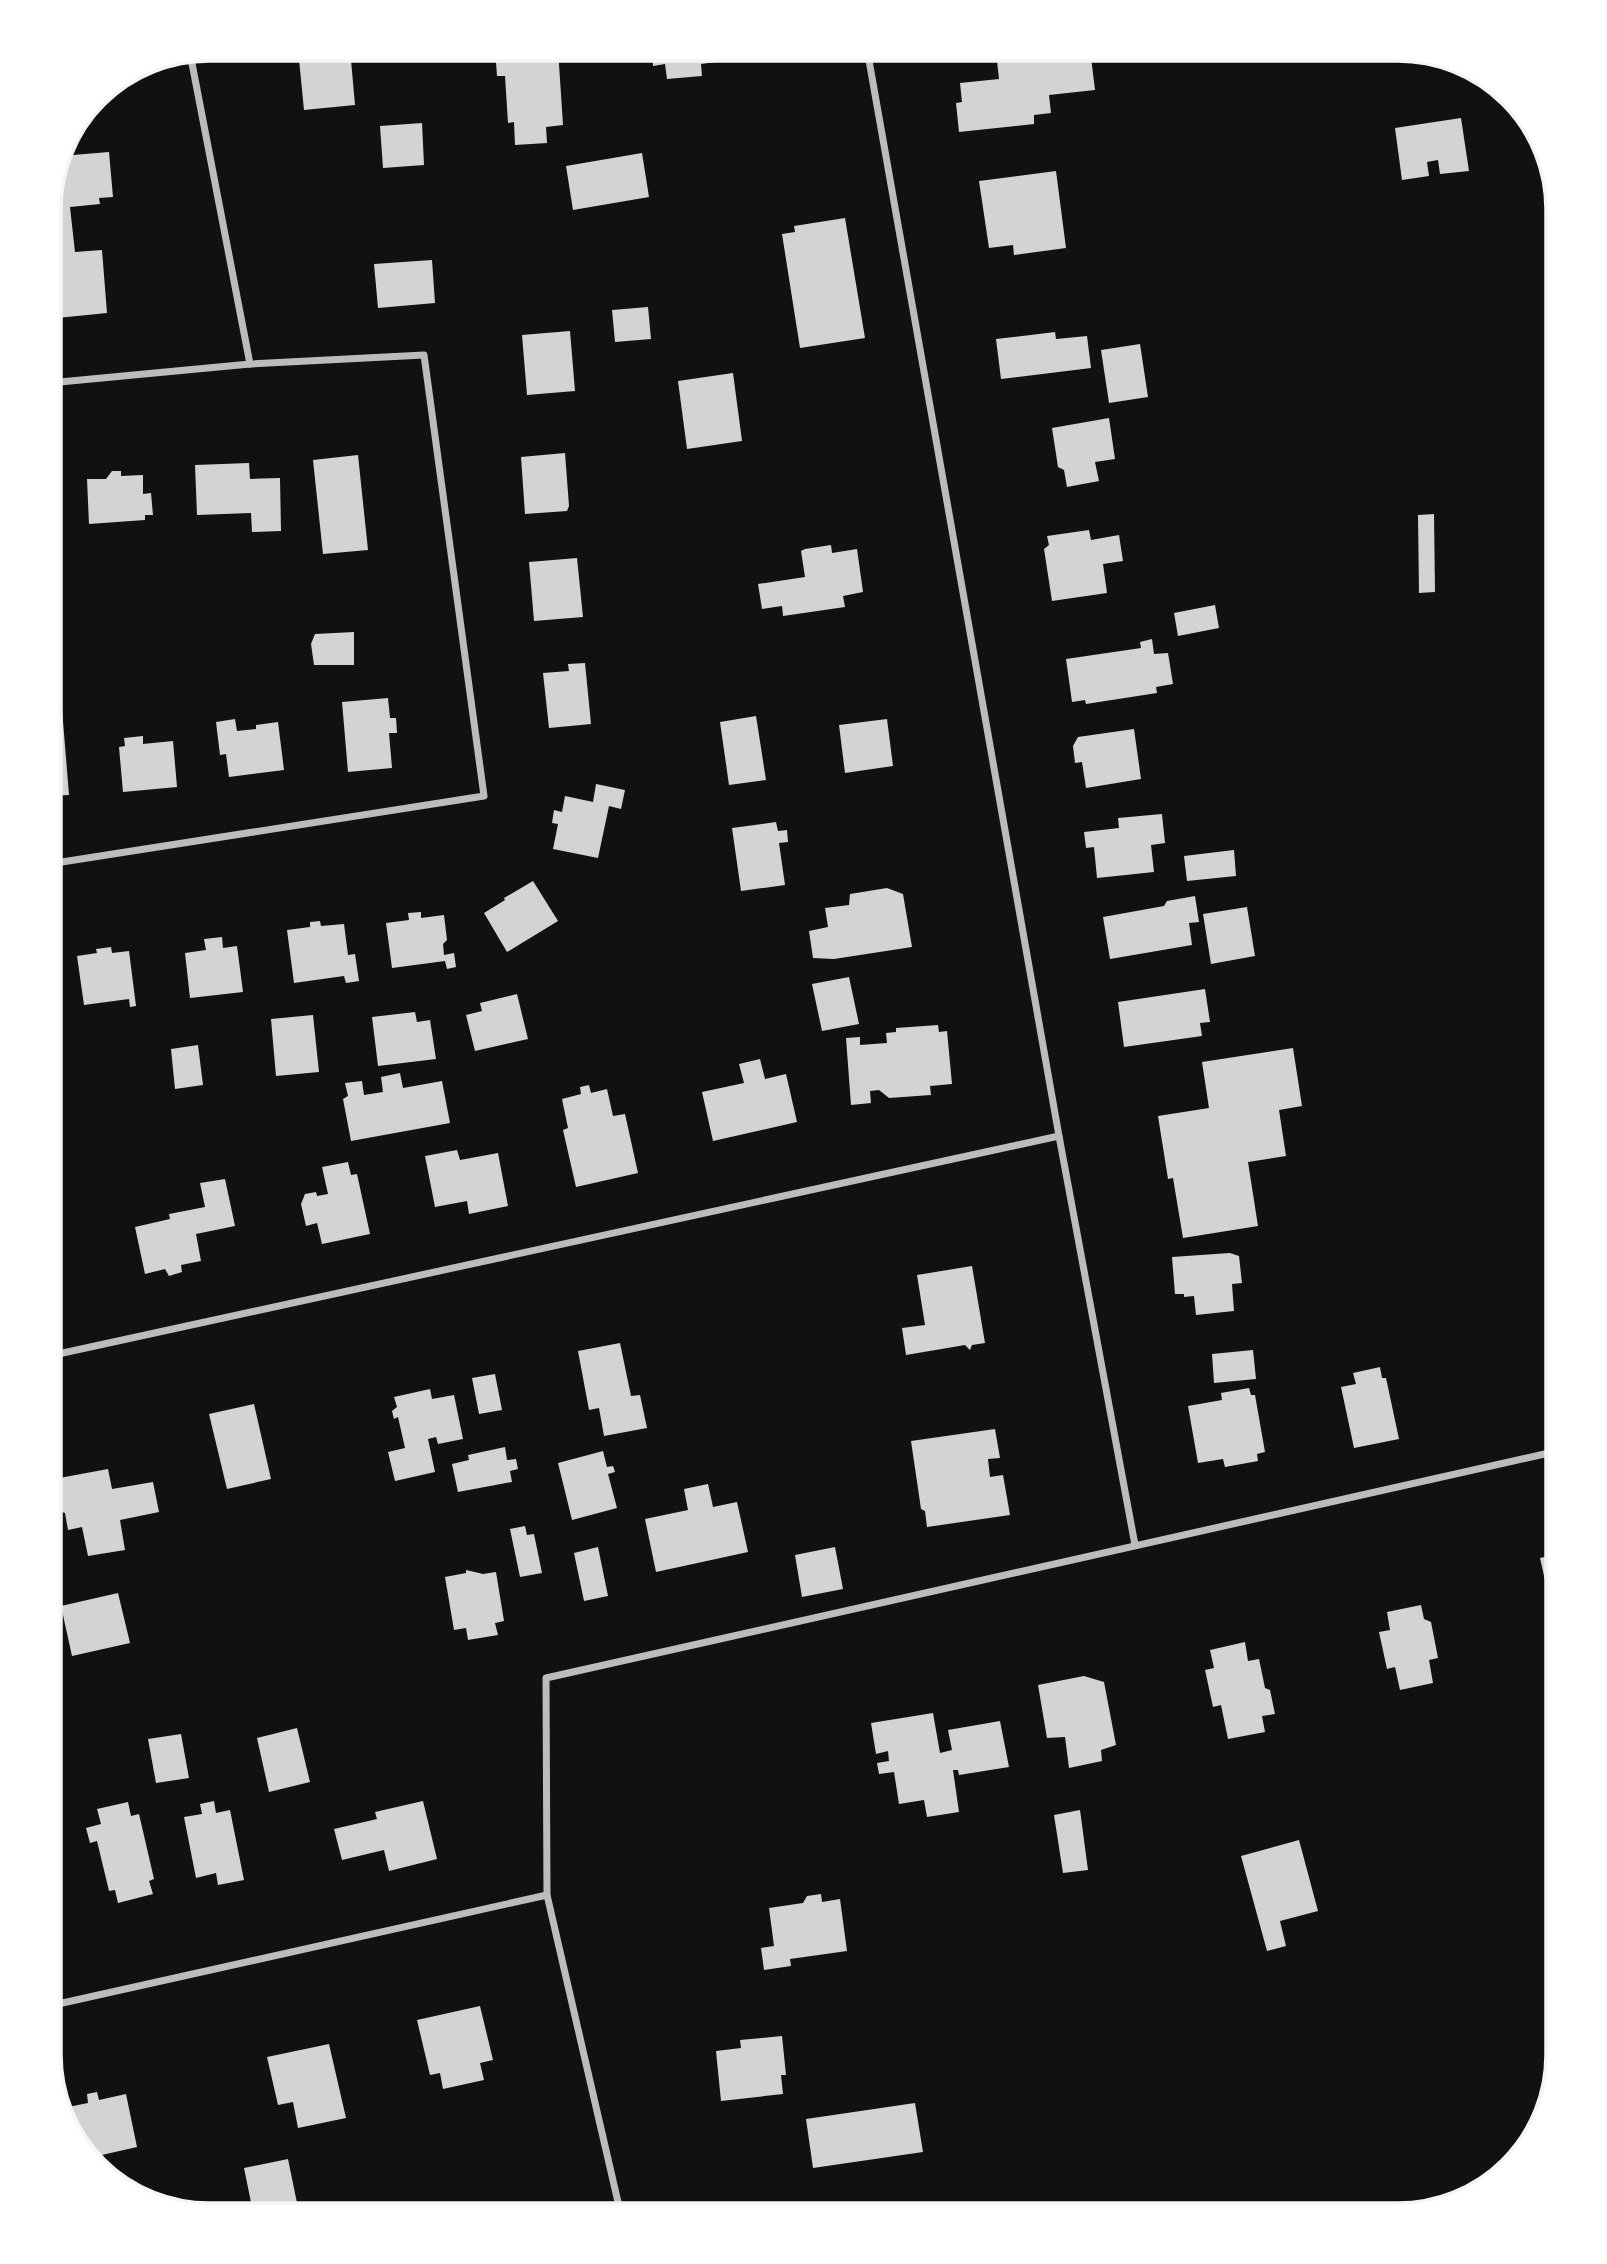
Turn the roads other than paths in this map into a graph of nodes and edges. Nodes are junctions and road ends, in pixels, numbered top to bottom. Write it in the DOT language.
graph roads {
  1 [pos="869,62"];
  2 [pos="192,63"];
  3 [pos="250,364"];
  4 [pos="62,382"];
  5 [pos="62,862"];
  6 [pos="1059,1136"];
  7 [pos="61,1353"];
  8 [pos="1546,1454"];
  9 [pos="1135,1545"];
  10 [pos="547,1895"];
  11 [pos="61,2004"];
  12 [pos="618,2202"];
  1 -- 6 [label="street"];
  2 -- 3 [label="street"];
  3 -- 4 [label="street"];
  3 -- 5 [label="street"];
  6 -- 7 [label="street"];
  6 -- 9 [label="street"];
  8 -- 9 [label="street"];
  9 -- 10 [label="street"];
  10 -- 11 [label="street"];
  10 -- 12 [label="street"];
}
